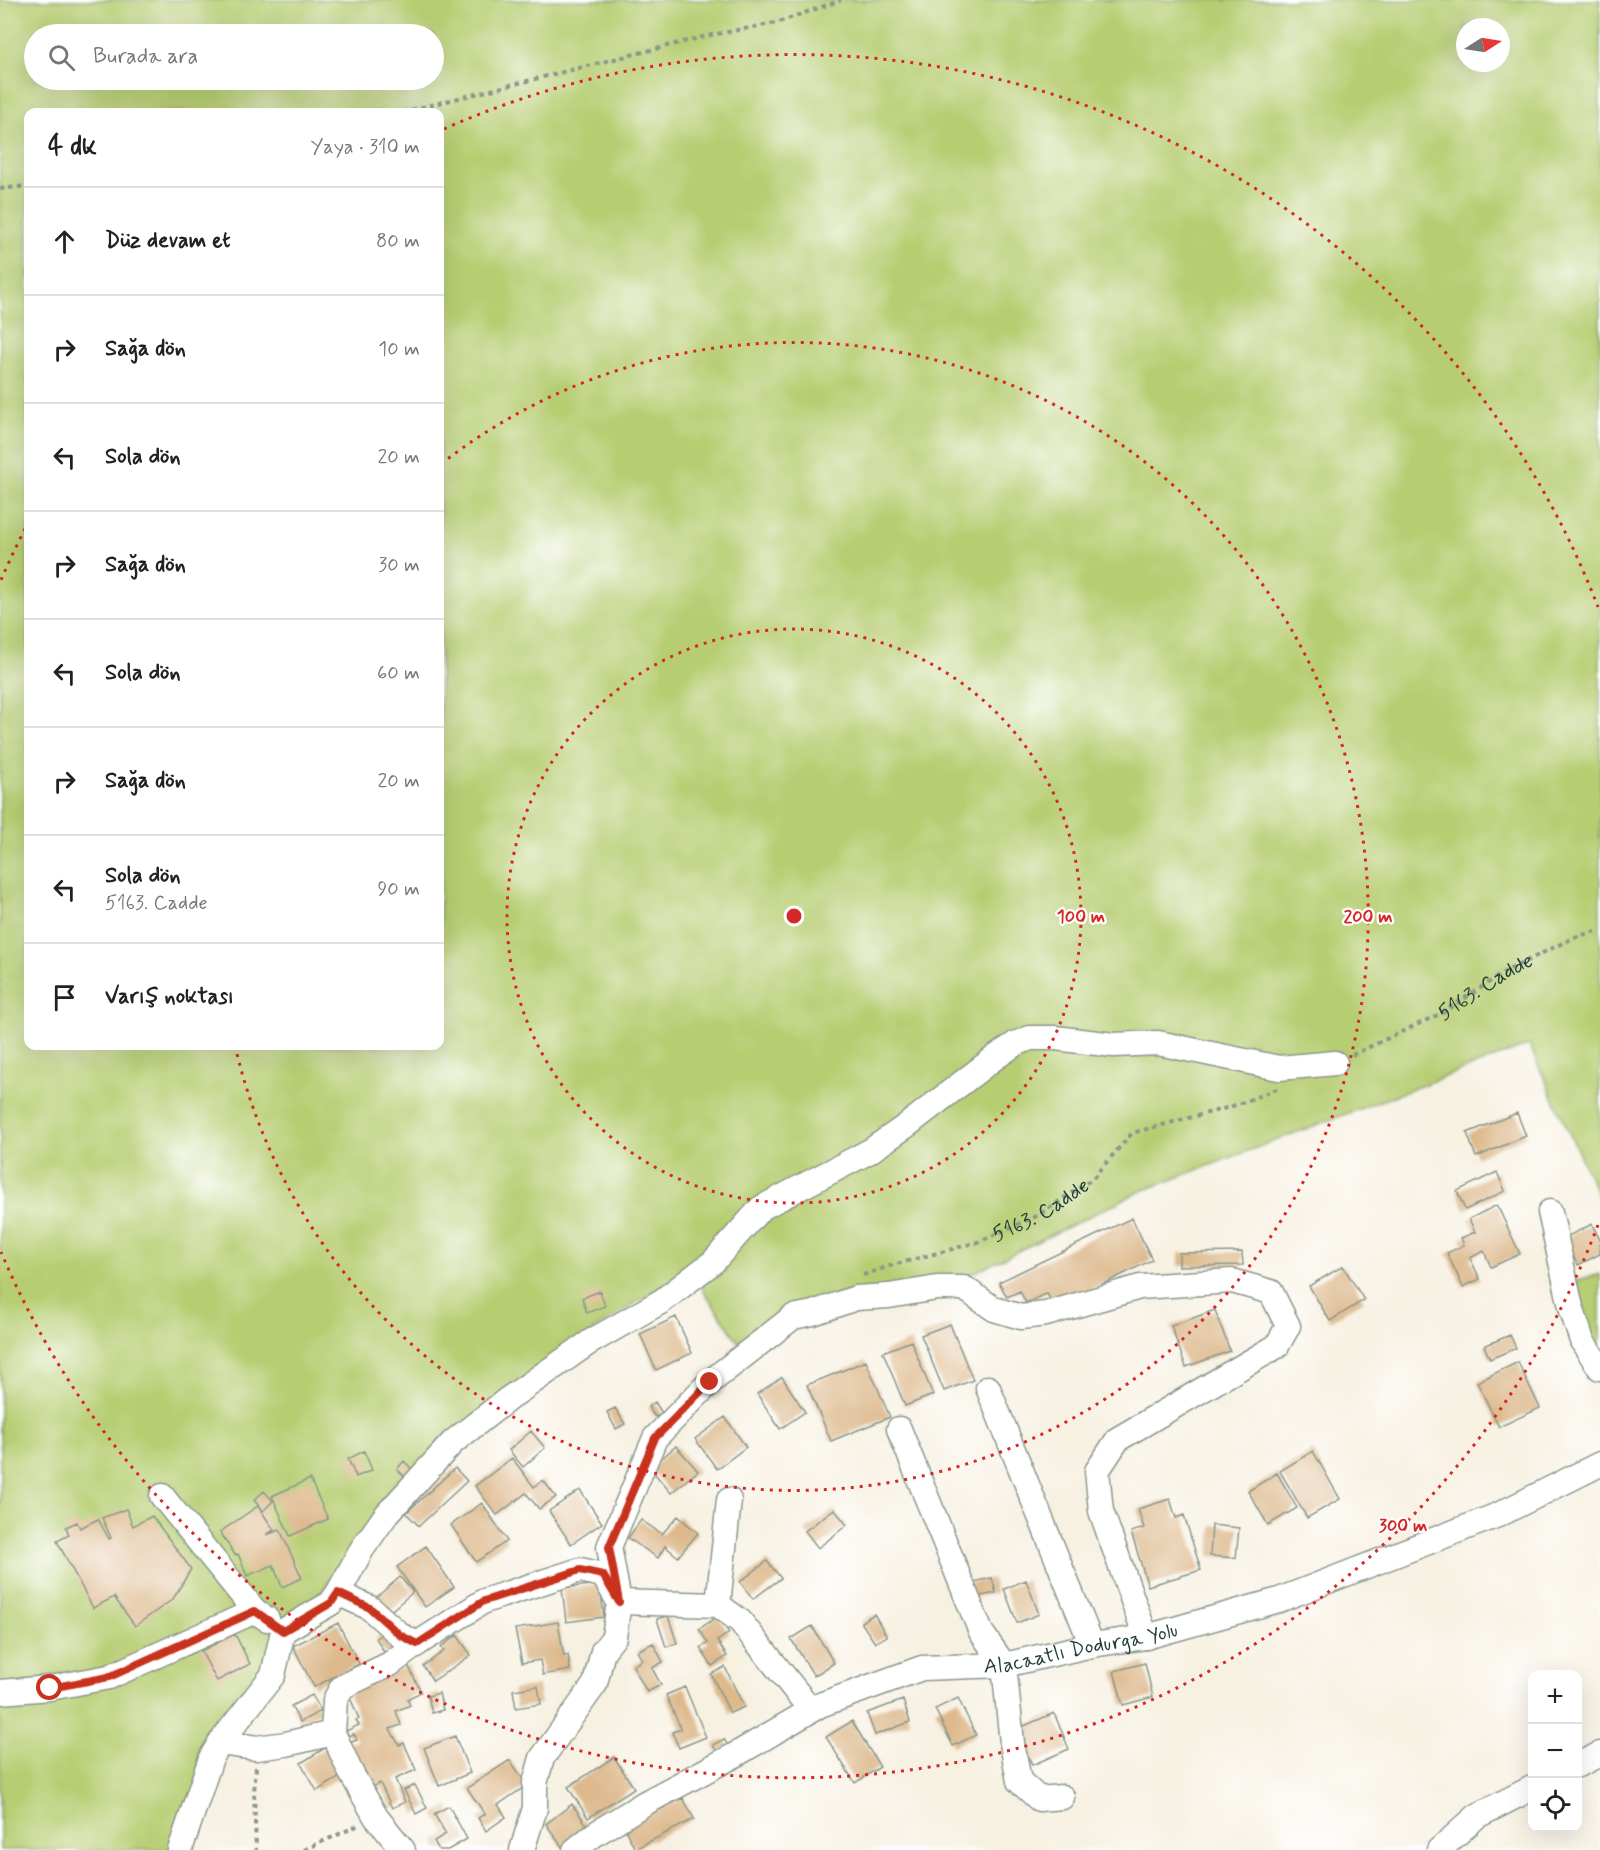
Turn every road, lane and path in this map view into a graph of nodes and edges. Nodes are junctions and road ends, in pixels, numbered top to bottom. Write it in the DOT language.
graph roads {
  1 [pos="841,0"];
  2 [pos="419,108"];
  3 [pos="24,186"];
  4 [pos="0,189"];
  5 [pos="1600,930"];
  6 [pos="1335,1063"];
  7 [pos="1280,1088"];
  8 [pos="1550,1212"];
  9 [pos="854,1278"];
  10 [pos="1600,1368"];
  11 [pos="988,1388"];
  12 [pos="899,1429"];
  13 [pos="1600,1464"];
  14 [pos="162,1496"];
  15 [pos="729,1500"];
  16 [pos="338,1593"];
  17 [pos="619,1602"];
  18 [pos="718,1605"];
  19 [pos="255,1611"];
  20 [pos="283,1631"];
  21 [pos="1146,1637"];
  22 [pos="417,1644"];
  23 [pos="1092,1646"];
  24 [pos="1004,1665"];
  25 [pos="0,1692"];
  26 [pos="811,1710"];
  27 [pos="333,1733"];
  28 [pos="220,1743"];
  29 [pos="258,1748"];
  30 [pos="1600,1754"];
  31 [pos="1582,1763"];
  32 [pos="1528,1790"];
  33 [pos="1062,1797"];
  34 [pos="376,1817"];
  35 [pos="602,1842"];
  36 [pos="180,1850"];
  37 [pos="256,1850"];
  38 [pos="304,1850"];
  39 [pos="403,1850"];
  40 [pos="522,1850"];
  41 [pos="575,1850"];
  42 [pos="1439,1850"];
  1 -- 2 [label="path"];
  3 -- 4 [label="path"];
  5 -- 6 [label="path, 5163. Cadde"];
  6 -- 16 [label="street"];
  7 -- 9 [label="path, 5163. Cadde"];
  8 -- 10 [label="street"];
  11 -- 23 [label="street"];
  12 -- 24 [label="street"];
  13 -- 21 [label="street, Alacaatlı Dodurga Yolu"];
  14 -- 19 [label="street"];
  15 -- 18 [label="street"];
  16 -- 20 [label="street"];
  16 -- 22 [label="street"];
  17 -- 18 [label="street"];
  17 -- 21 [label="street"];
  17 -- 22 [label="street"];
  17 -- 40 [label="street"];
  18 -- 26 [label="street"];
  19 -- 20 [label="street"];
  19 -- 25 [label="street"];
  20 -- 28 [label="street"];
  21 -- 23 [label="street, Alacaatlı Dodurga Yolu"];
  22 -- 27 [label="street"];
  23 -- 24 [label="street, Alacaatlı Dodurga Yolu"];
  24 -- 26 [label="street, Alacaatlı Dodurga Yolu"];
  24 -- 33 [label="street"];
  26 -- 35 [label="street, Alacaatlı Dodurga Yolu"];
  27 -- 29 [label="street"];
  27 -- 34 [label="street"];
  28 -- 29 [label="street"];
  28 -- 36 [label="street"];
  29 -- 37 [label="path"];
  30 -- 31 [label="street"];
  32 -- 42 [label="street"];
  34 -- 38 [label="path"];
  34 -- 39 [label="street"];
  35 -- 41 [label="street, Alacaatlı Dodurga Yolu"];
}
